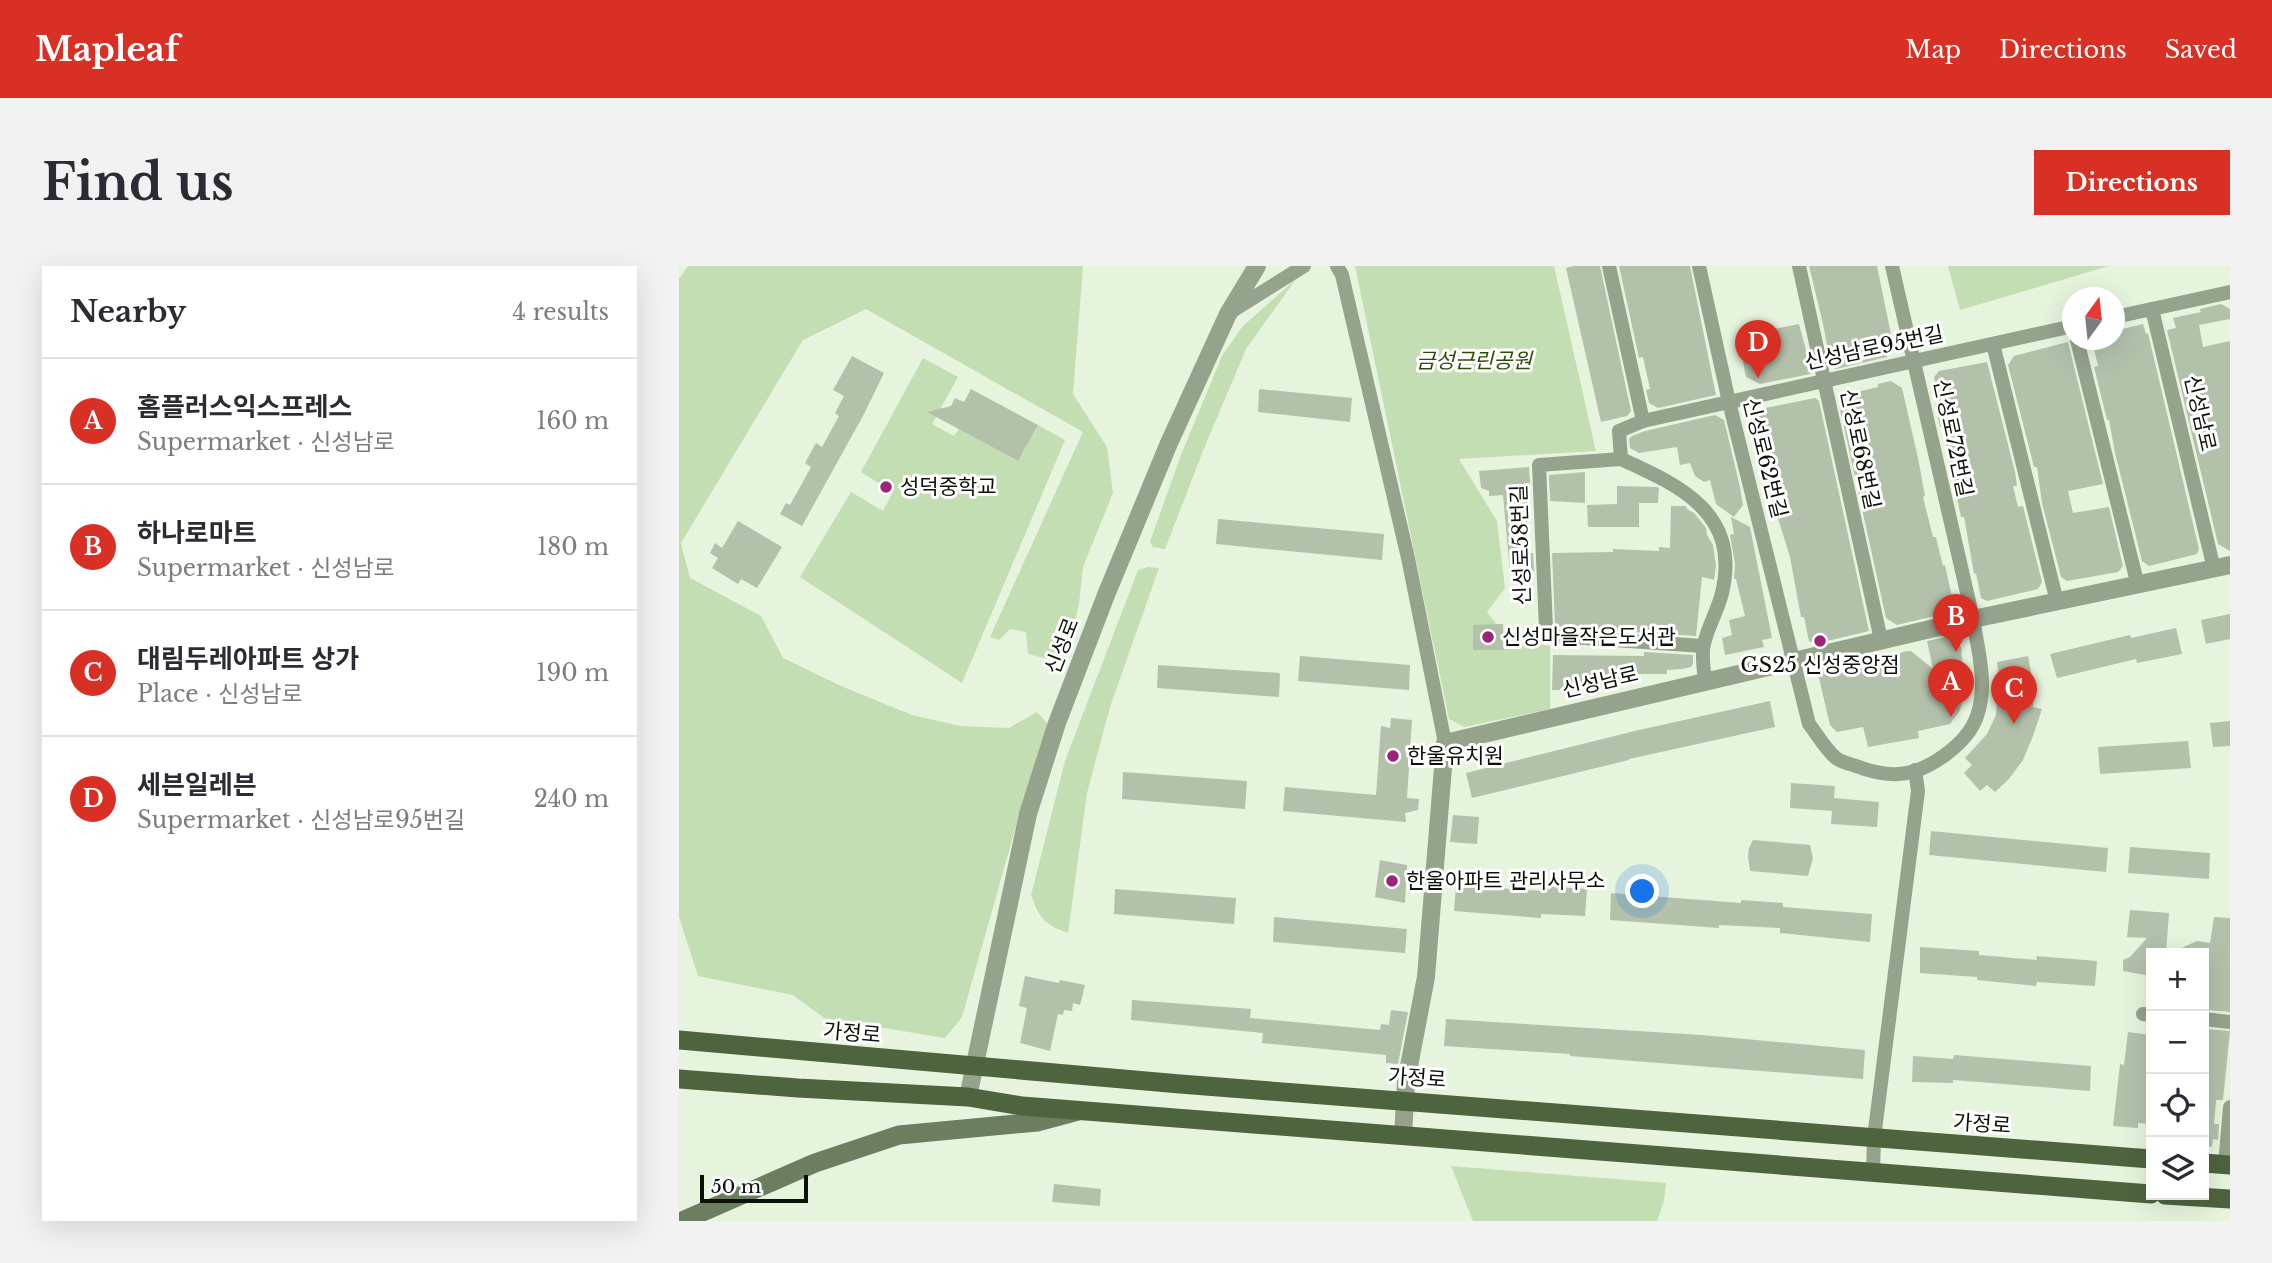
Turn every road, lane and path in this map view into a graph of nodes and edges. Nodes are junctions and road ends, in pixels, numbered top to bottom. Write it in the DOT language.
graph roads {
  1 [pos="1257,266"];
  2 [pos="1304,266"];
  3 [pos="1337,266"];
  4 [pos="1609,266"];
  5 [pos="1699,266"];
  6 [pos="1799,266"];
  7 [pos="1892,266"];
  8 [pos="2230,292"];
  9 [pos="2152,309"];
  10 [pos="1228,314"];
  11 [pos="2125,315"];
  12 [pos="2062,328"];
  13 [pos="1993,344"];
  14 [pos="2079,350"];
  15 [pos="1915,361"];
  16 [pos="1824,381"];
  17 [pos="1729,402"];
  18 [pos="1643,421"];
  19 [pos="1621,459"];
  20 [pos="2222,567"];
  21 [pos="2138,586"];
  22 [pos="2057,602"];
  23 [pos="1973,619"];
  24 [pos="1881,640"];
  25 [pos="1703,646"];
  26 [pos="1793,660"];
  27 [pos="1705,681"];
  28 [pos="1445,743"];
  29 [pos="1915,770"];
  30 [pos="2209,1019"];
  31 [pos="2230,1021"];
  32 [pos="679,1040"];
  33 [pos="974,1067"];
  34 [pos="679,1079"];
  35 [pos="968,1097"];
  36 [pos="1405,1100"];
  37 [pos="2230,1107"];
  38 [pos="1083,1109"];
  39 [pos="1403,1136"];
  40 [pos="1874,1139"];
  41 [pos="2146,1159"];
  42 [pos="2209,1163"];
  43 [pos="2227,1165"];
  44 [pos="1873,1173"];
  45 [pos="2146,1194"];
  46 [pos="2209,1198"];
  47 [pos="2230,1199"];
  48 [pos="682,1221"];
  1 -- 10 [label="street, 신성로"];
  2 -- 10 [label="street"];
  3 -- 28 [label="street"];
  4 -- 18 [label="street"];
  5 -- 17 [label="street, 신성로62번길"];
  6 -- 16 [label="street, 신성로68번길"];
  7 -- 15 [label="street, 신성로72번길"];
  8 -- 9 [label="street"];
  9 -- 11 [label="street"];
  9 -- 20 [label="street, 신성남로"];
  10 -- 33 [label="street, 신성로"];
  12 -- 13 [label="street, 신성남로95번길"];
  13 -- 15 [label="street, 신성남로95번길"];
  13 -- 22 [label="street"];
  14 -- 21 [label="street"];
  15 -- 16 [label="street, 신성남로95번길"];
  15 -- 23 [label="street, 신성로72번길"];
  16 -- 17 [label="street, 신성남로95번길"];
  16 -- 24 [label="street, 신성로68번길"];
  17 -- 18 [label="street, 신성남로95번길"];
  17 -- 26 [label="street, 신성로62번길"];
  18 -- 19 [label="street"];
  19 -- 25 [label="street, 신성로58번길"];
  19 -- 25 [label="street, 신성로58번길"];
  20 -- 21 [label="street, 신성남로"];
  21 -- 22 [label="street, 신성남로"];
  22 -- 23 [label="street, 신성남로"];
  23 -- 24 [label="street, 신성남로"];
  23 -- 29 [label="street"];
  24 -- 26 [label="street, 신성남로"];
  25 -- 27 [label="street, 신성로58번길"];
  26 -- 27 [label="street, 신성남로"];
  26 -- 29 [label="street"];
  27 -- 28 [label="street, 신성남로"];
  28 -- 36 [label="street"];
  29 -- 40 [label="street"];
  30 -- 31 [label="street"];
  32 -- 33 [label="main road, 가정로"];
  33 -- 35 [label="street, 신성로"];
  33 -- 36 [label="main road, 가정로"];
  34 -- 35 [label="main road"];
  35 -- 38 [label="main road"];
  36 -- 39 [label="street"];
  36 -- 40 [label="main road, 가정로"];
  37 -- 43 [label="street"];
  38 -- 39 [label="main road"];
  38 -- 48 [label="main road"];
  39 -- 44 [label="main road"];
  40 -- 41 [label="main road, 가정로"];
  40 -- 44 [label="street"];
  42 -- 43 [label="main road"];
  44 -- 45 [label="main road"];
  46 -- 47 [label="main road"];
}
